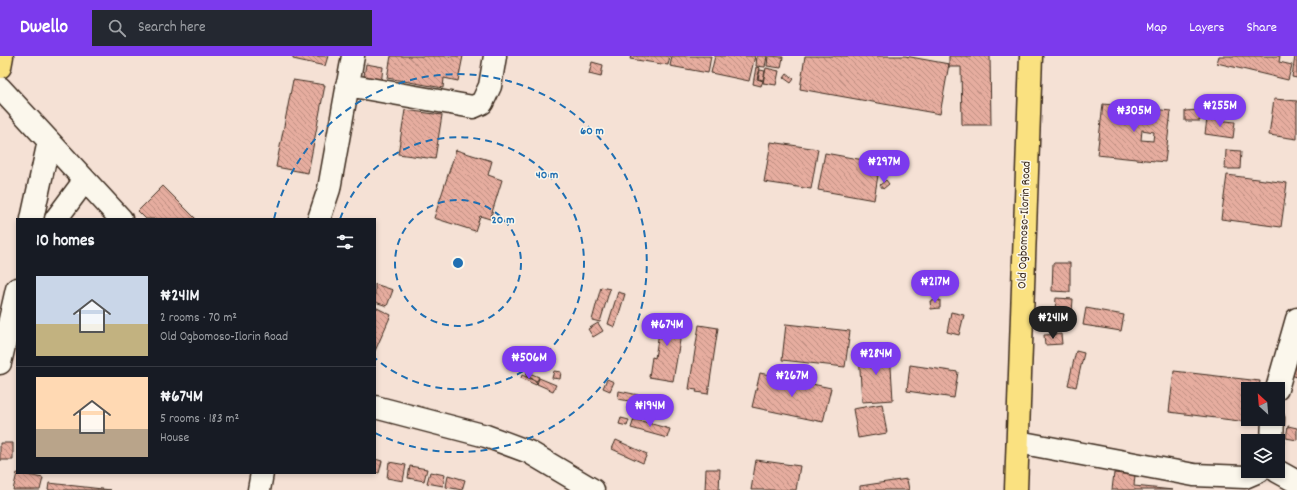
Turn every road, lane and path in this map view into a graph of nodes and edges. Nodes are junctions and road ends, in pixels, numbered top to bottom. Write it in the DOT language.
graph roads {
  1 [pos="2,56"];
  2 [pos="353,56"];
  3 [pos="495,56"];
  4 [pos="1031,56"];
  5 [pos="0,67"];
  6 [pos="347,85"];
  7 [pos="0,88"];
  8 [pos="49,141"];
  9 [pos="86,180"];
  10 [pos="32,218"];
  11 [pos="57,218"];
  12 [pos="120,218"];
  13 [pos="319,218"];
  14 [pos="16,293"];
  15 [pos="1297,319"];
  16 [pos="0,363"];
  17 [pos="1279,382"];
  18 [pos="376,407"];
  19 [pos="1018,442"];
  20 [pos="262,474"];
  21 [pos="1285,475"];
  22 [pos="1241,477"];
  23 [pos="1297,482"];
  24 [pos="259,490"];
  25 [pos="593,490"];
  26 [pos="1016,490"];
  1 -- 5 [label="highway"];
  2 -- 6 [label="street"];
  3 -- 6 [label="street"];
  4 -- 19 [label="highway, Old Ogbomoso-Ilorin Road"];
  6 -- 13 [label="street"];
  7 -- 8 [label="street"];
  8 -- 9 [label="street"];
  8 -- 10 [label="street"];
  9 -- 11 [label="street"];
  9 -- 12 [label="street"];
  14 -- 16 [label="street"];
  15 -- 17 [label="street"];
  18 -- 25 [label="street"];
  19 -- 22 [label="street"];
  19 -- 26 [label="highway, Old Ogbomoso-Ilorin Road"];
  20 -- 24 [label="street"];
  21 -- 23 [label="street"];
}
